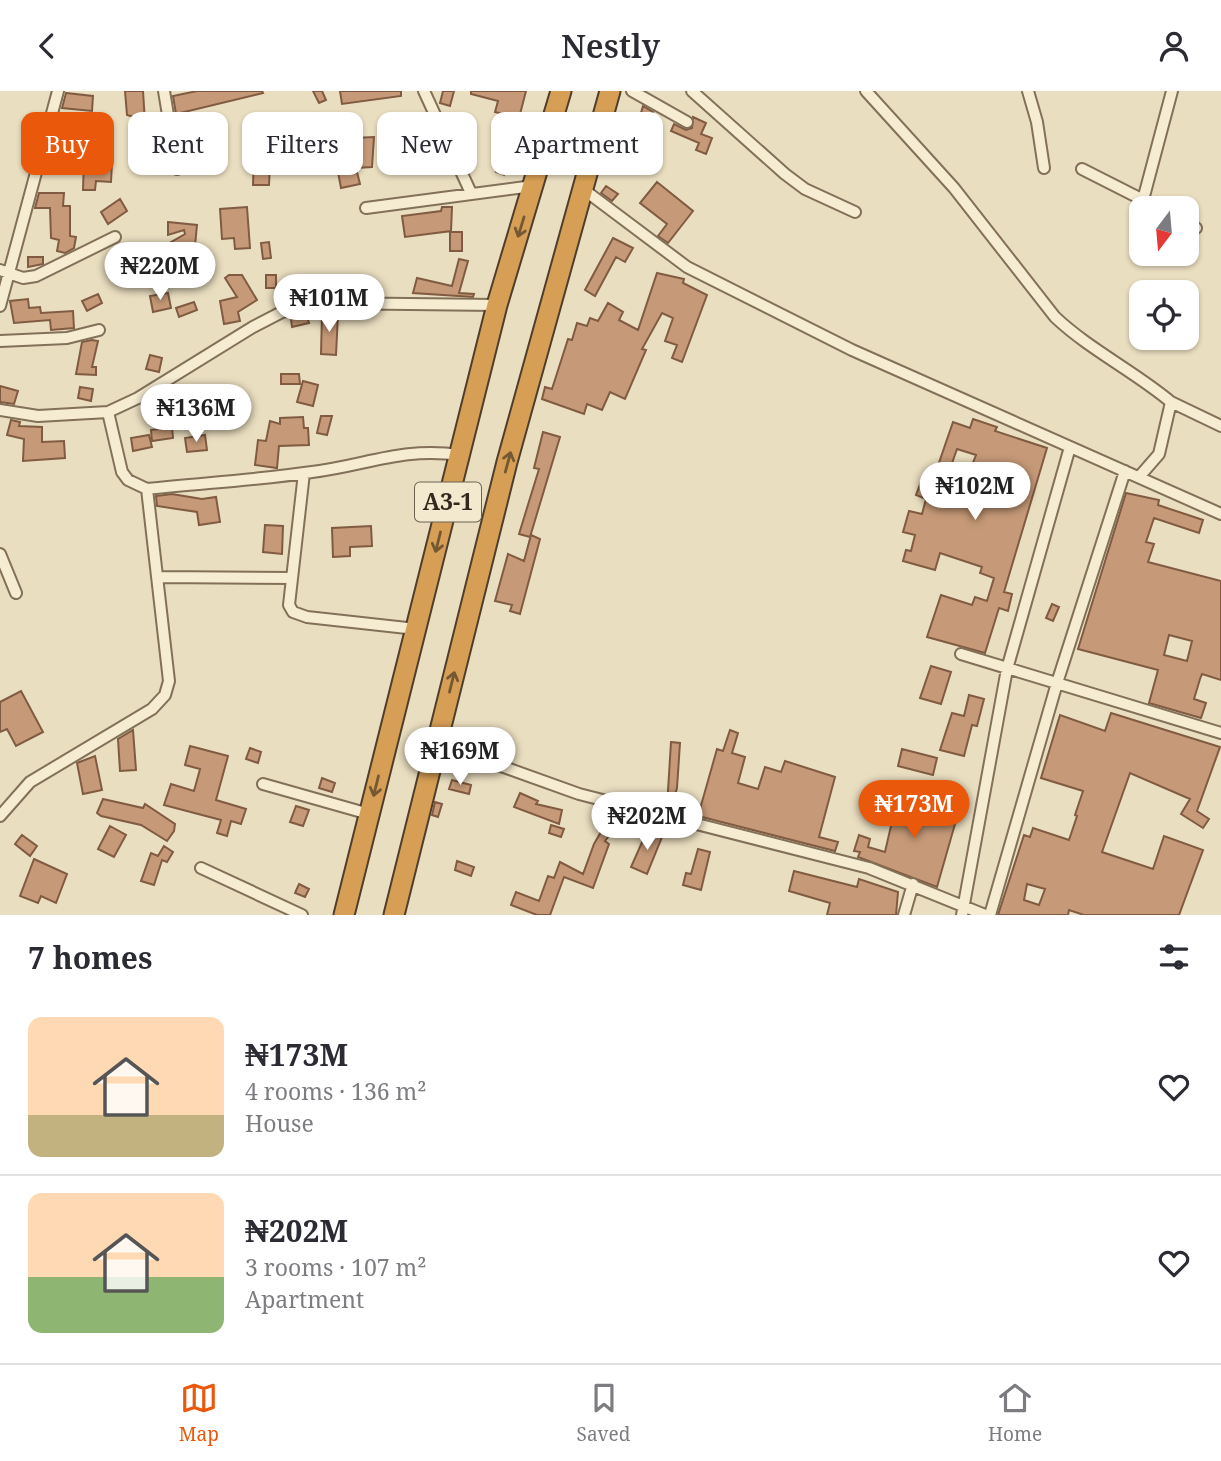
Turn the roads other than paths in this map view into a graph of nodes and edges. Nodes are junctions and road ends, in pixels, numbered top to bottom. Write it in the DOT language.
graph roads {
  1 [pos="58,91"];
  2 [pos="164,91"];
  3 [pos="424,91"];
  4 [pos="561,91"];
  5 [pos="610,91"];
  6 [pos="632,91"];
  7 [pos="692,91"];
  8 [pos="866,91"];
  9 [pos="1028,91"];
  10 [pos="1172,91"];
  11 [pos="168,112"];
  12 [pos="687,122"];
  13 [pos="1044,168"];
  14 [pos="1082,169"];
  15 [pos="533,186"];
  16 [pos="583,189"];
  17 [pos="471,193"];
  18 [pos="1135,196"];
  19 [pos="1144,196"];
  20 [pos="366,208"];
  21 [pos="855,212"];
  22 [pos="115,237"];
  23 [pos="4,272"];
  24 [pos="498,305"];
  25 [pos="0,306"];
  26 [pos="99,330"];
  27 [pos="0,341"];
  28 [pos="1171,402"];
  29 [pos="0,410"];
  30 [pos="108,412"];
  31 [pos="1221,426"];
  32 [pos="1070,447"];
  33 [pos="460,455"];
  34 [pos="1125,471"];
  35 [pos="304,473"];
  36 [pos="1139,477"];
  37 [pos="147,489"];
  38 [pos="1221,514"];
  39 [pos="0,554"];
  40 [pos="157,577"];
  41 [pos="292,578"];
  42 [pos="16,593"];
  43 [pos="416,629"];
  44 [pos="961,654"];
  45 [pos="1007,669"];
  46 [pos="1057,683"];
  47 [pos="1221,733"];
  48 [pos="437,743"];
  49 [pos="263,784"];
  50 [pos="1,811"];
  51 [pos="369,814"];
  52 [pos="201,868"];
  53 [pos="914,884"];
  54 [pos="962,910"];
  55 [pos="399,914"];
  56 [pos="302,915"];
  57 [pos="344,915"];
  58 [pos="904,915"];
  59 [pos="987,915"];
  1 -- 23 [label="street"];
  2 -- 11 [label="street"];
  3 -- 17 [label="street"];
  4 -- 15 [label="highway, A3-1"];
  5 -- 16 [label="highway, A3-1"];
  6 -- 12 [label="street"];
  7 -- 21 [label="street"];
  8 -- 28 [label="street"];
  9 -- 13 [label="street"];
  10 -- 19 [label="street"];
  14 -- 18 [label="street"];
  15 -- 17 [label="street"];
  15 -- 24 [label="highway, A3-1, one-way"];
  16 -- 32 [label="street"];
  48 -- 16 [label="highway, A3-1, one-way"];
  17 -- 20 [label="street"];
  22 -- 23 [label="street"];
  23 -- 25 [label="street"];
  24 -- 30 [label="street"];
  24 -- 33 [label="highway, A3-1"];
  26 -- 27 [label="street"];
  28 -- 31 [label="street"];
  28 -- 36 [label="street"];
  29 -- 30 [label="street"];
  30 -- 37 [label="street"];
  32 -- 34 [label="street"];
  32 -- 45 [label="street"];
  33 -- 35 [label="street"];
  33 -- 43 [label="highway, A3-1, one-way"];
  34 -- 36 [label="street"];
  34 -- 46 [label="street"];
  35 -- 37 [label="street"];
  35 -- 41 [label="street"];
  36 -- 38 [label="street"];
  37 -- 40 [label="street"];
  39 -- 42 [label="street"];
  40 -- 41 [label="street"];
  40 -- 50 [label="street"];
  41 -- 43 [label="street"];
  43 -- 51 [label="highway, A3-1, one-way"];
  44 -- 45 [label="street"];
  45 -- 46 [label="street"];
  45 -- 54 [label="street"];
  46 -- 47 [label="street"];
  46 -- 59 [label="street"];
  48 -- 53 [label="street"];
  48 -- 55 [label="highway, A3-1"];
  49 -- 51 [label="street"];
  51 -- 57 [label="highway, A3-1"];
  52 -- 56 [label="street"];
  53 -- 54 [label="street"];
  53 -- 58 [label="street"];
  54 -- 59 [label="street"];
}
